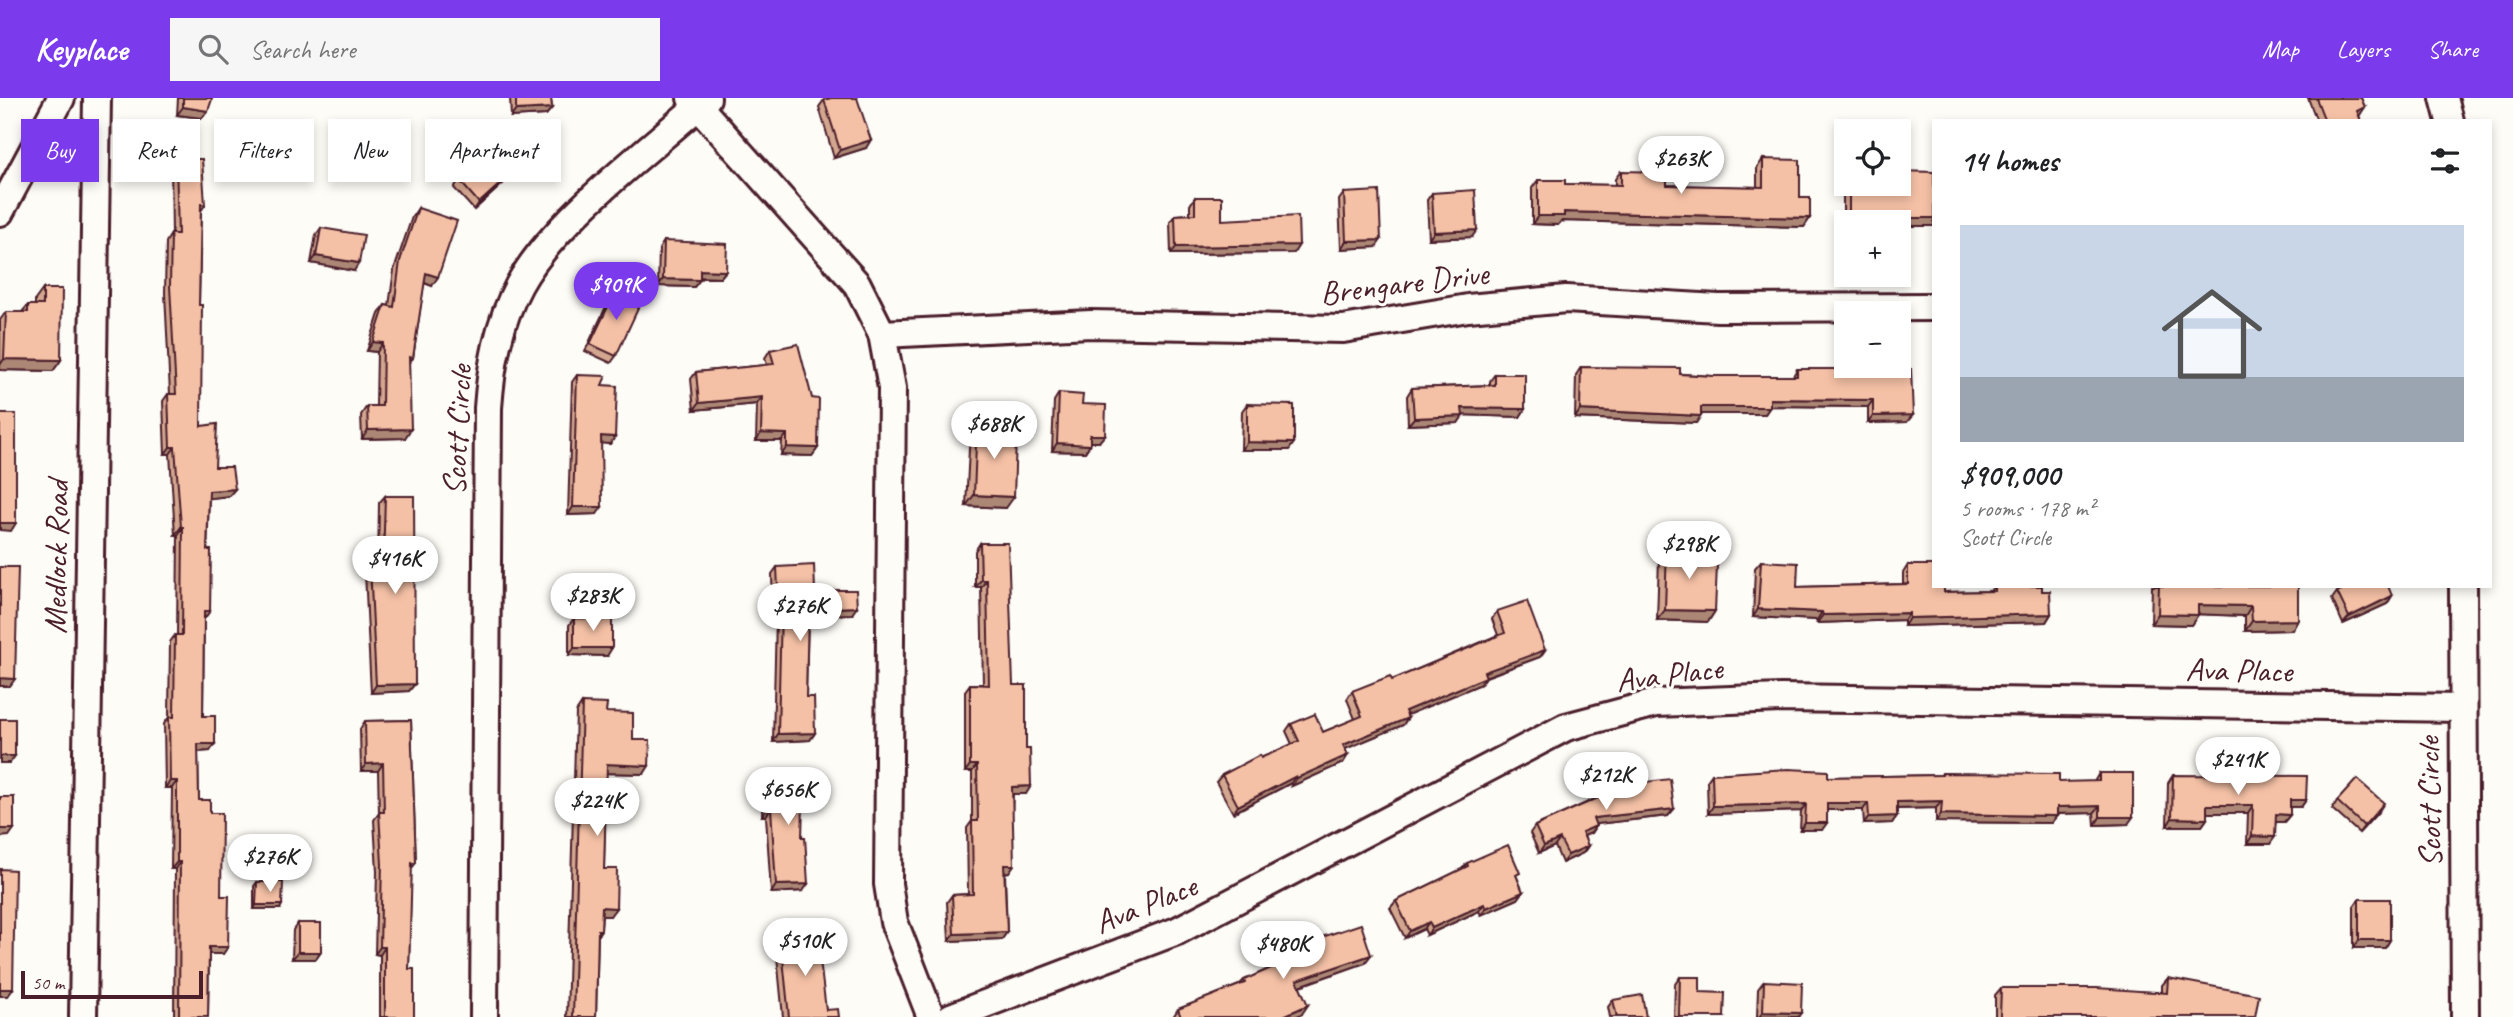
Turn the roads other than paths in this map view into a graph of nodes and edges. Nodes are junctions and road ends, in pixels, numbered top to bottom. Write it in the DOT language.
graph roads {
  1 [pos="61,98"];
  2 [pos="97,98"];
  3 [pos="2444,98"];
  4 [pos="699,101"];
  5 [pos="2450,119"];
  6 [pos="0,212"];
  7 [pos="1932,307"];
  8 [pos="882,334"];
  9 [pos="2463,588"];
  10 [pos="2462,708"];
  11 [pos="83,1017"];
  12 [pos="484,1017"];
  13 [pos="931,1017"];
  14 [pos="951,1017"];
  15 [pos="2465,1017"];
  1 -- 6 [label="street"];
  2 -- 11 [label="street, Medlock Road"];
  3 -- 5 [label="street"];
  4 -- 8 [label="street"];
  4 -- 12 [label="street, Scott Circle"];
  7 -- 8 [label="street, Brengare Drive"];
  8 -- 13 [label="street"];
  9 -- 10 [label="street, Scott Circle"];
  10 -- 14 [label="street, Ava Place"];
  10 -- 15 [label="street, Scott Circle"];
}
